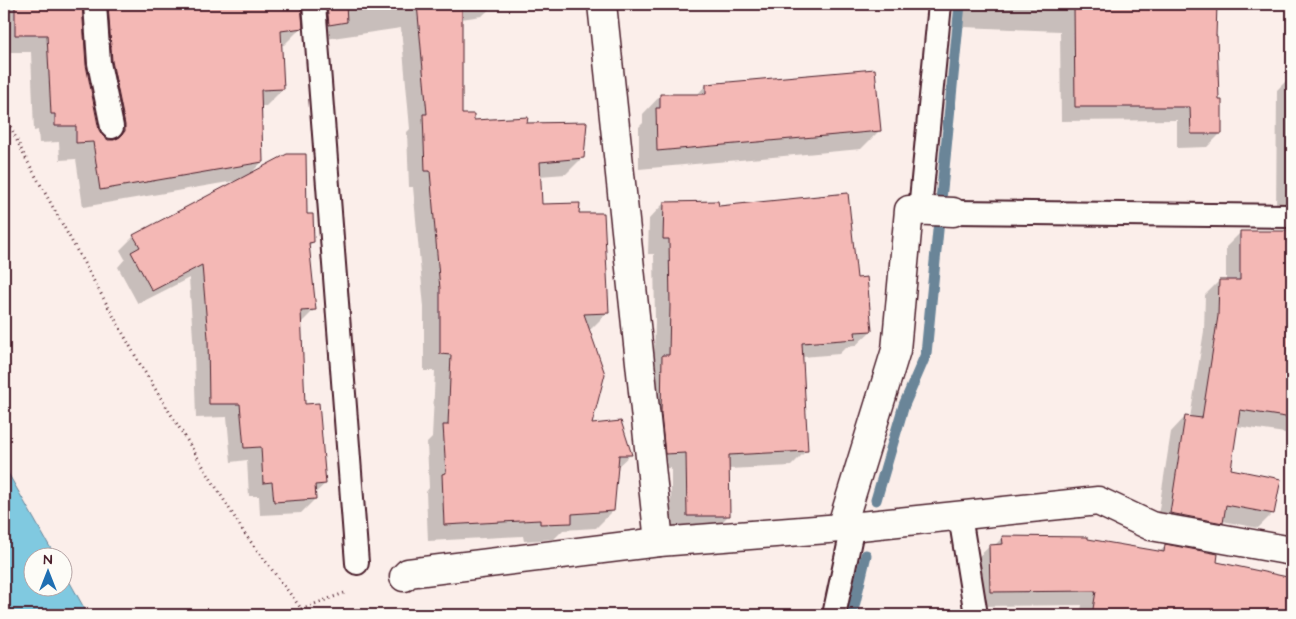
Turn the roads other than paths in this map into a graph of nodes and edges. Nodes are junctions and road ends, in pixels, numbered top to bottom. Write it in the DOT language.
graph roads {
  1 [pos="94,4"];
  2 [pos="314,4"];
  3 [pos="602,4"];
  4 [pos="940,4"];
  5 [pos="112,127"];
  6 [pos="920,210"];
  7 [pos="953,212"];
  8 [pos="1292,216"];
  9 [pos="960,516"];
  10 [pos="847,527"];
  11 [pos="659,542"];
  12 [pos="1292,552"];
  13 [pos="357,563"];
  14 [pos="404,577"];
  15 [pos="834,615"];
  16 [pos="976,615"];
  1 -- 5 [label="lane"];
  2 -- 13 [label="lane"];
  3 -- 11 [label="street"];
  4 -- 6 [label="lane"];
  6 -- 7 [label="street"];
  6 -- 10 [label="street"];
  7 -- 8 [label="lane"];
  9 -- 10 [label="street"];
  9 -- 12 [label="street"];
  9 -- 16 [label="lane"];
  10 -- 11 [label="street"];
  10 -- 15 [label="lane"];
  11 -- 14 [label="street"];
}
